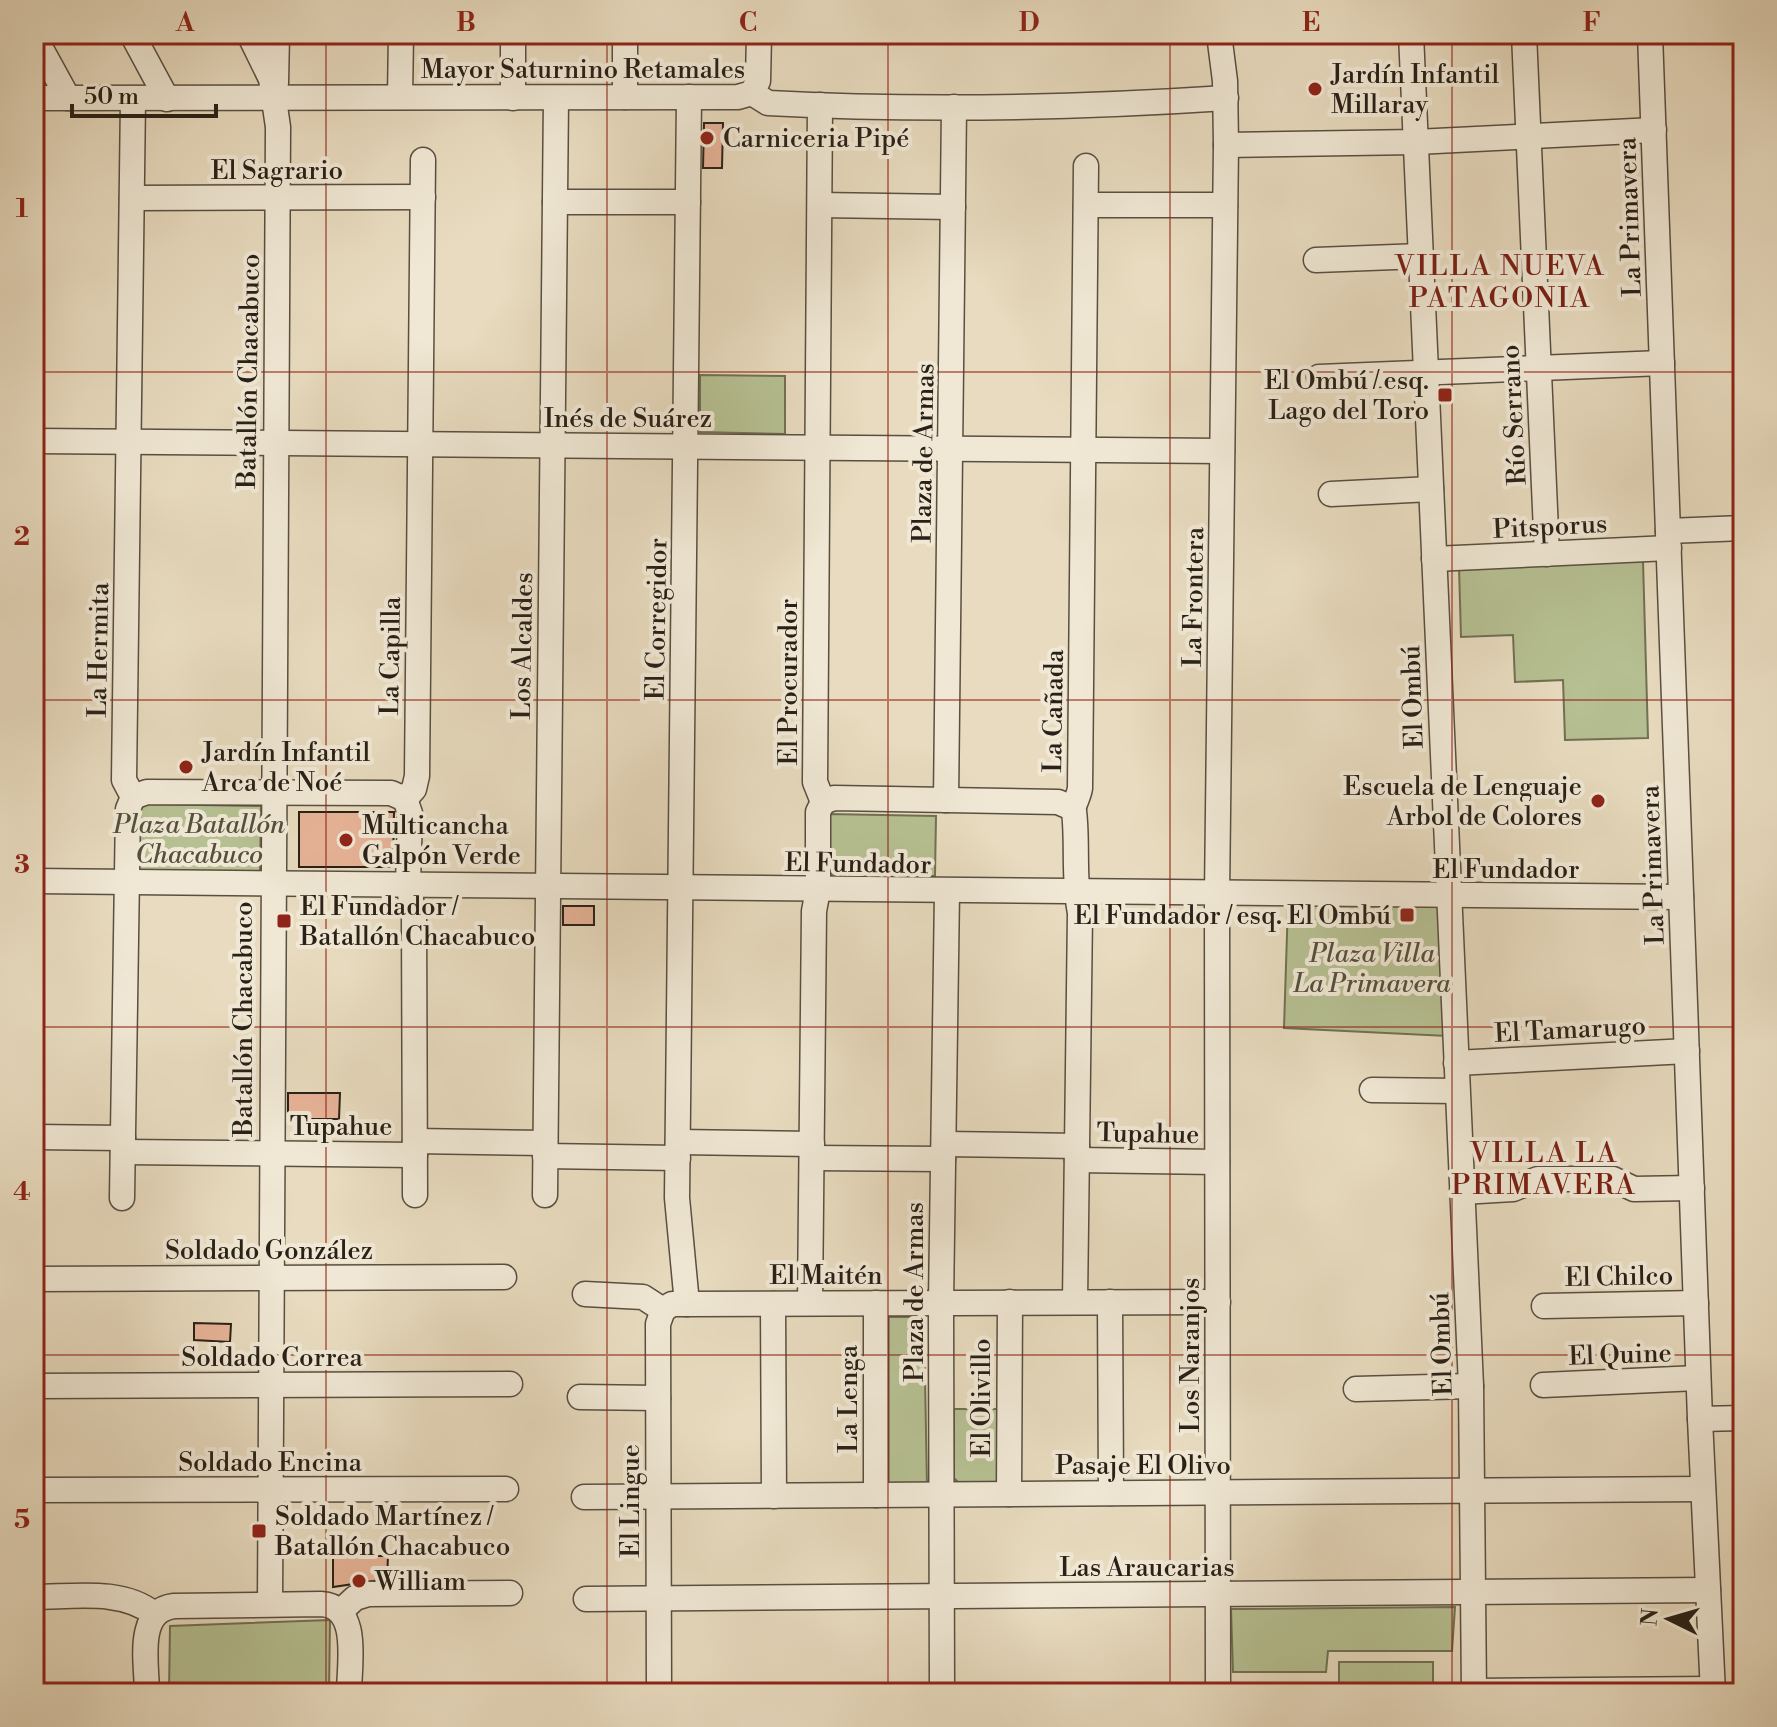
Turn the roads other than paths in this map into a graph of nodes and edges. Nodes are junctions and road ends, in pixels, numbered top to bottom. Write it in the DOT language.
graph roads {
  1 [pos="132,34"];
  2 [pos="249,34"];
  3 [pos="401,34"];
  4 [pos="513,34"];
  5 [pos="625,34"];
  6 [pos="759,34"];
  7 [pos="1219,34"];
  8 [pos="1411,34"];
  9 [pos="1524,34"];
  10 [pos="1650,34"];
  11 [pos="34,36"];
  12 [pos="277,41"];
  13 [pos="752,93"];
  14 [pos="276,97"];
  15 [pos="400,97"];
  16 [pos="625,97"];
  17 [pos="689,97"];
  18 [pos="34,98"];
  19 [pos="68,98"];
  20 [pos="513,98"];
  21 [pos="556,98"];
  22 [pos="1226,98"];
  23 [pos="133,99"];
  24 [pos="167,99"];
  25 [pos="820,105"];
  26 [pos="954,107"];
  27 [pos="1654,130"];
  28 [pos="1528,136"];
  29 [pos="1416,142"];
  30 [pos="1226,145"];
  31 [pos="423,160"];
  32 [pos="1086,166"];
  33 [pos="423,197"];
  34 [pos="132,198"];
  35 [pos="278,198"];
  36 [pos="555,202"];
  37 [pos="688,202"];
  38 [pos="820,205"];
  39 [pos="1086,205"];
  40 [pos="1225,205"];
  41 [pos="953,207"];
  42 [pos="1421,256"];
  43 [pos="1316,260"];
  44 [pos="1662,363"];
  45 [pos="1539,368"];
  46 [pos="1426,372"];
  47 [pos="1319,377"];
  48 [pos="34,441"];
  49 [pos="129,442"];
  50 [pos="276,443"];
  51 [pos="420,444"];
  52 [pos="552,445"];
  53 [pos="685,447"];
  54 [pos="818,448"];
  55 [pos="952,449"];
  56 [pos="1084,450"];
  57 [pos="1222,451"];
  58 [pos="1431,489"];
  59 [pos="1331,494"];
  60 [pos="1743,528"];
  61 [pos="1668,540"];
  62 [pos="1547,554"];
  63 [pos="1434,559"];
  64 [pos="273,793"];
  65 [pos="133,797"];
  66 [pos="405,799"];
  67 [pos="946,800"];
  68 [pos="823,802"];
  69 [pos="1072,808"];
  70 [pos="34,881"];
  71 [pos="127,882"];
  72 [pos="272,883"];
  73 [pos="408,884"];
  74 [pos="548,887"];
  75 [pos="681,889"];
  76 [pos="818,890"];
  77 [pos="947,892"];
  78 [pos="1076,893"];
  79 [pos="1217,895"];
  80 [pos="1448,897"];
  81 [pos="1681,897"];
  82 [pos="1687,1051"];
  83 [pos="1456,1063"];
  84 [pos="1372,1090"];
  85 [pos="1457,1091"];
  86 [pos="34,1137"];
  87 [pos="123,1145"];
  88 [pos="415,1148"];
  89 [pos="545,1149"];
  90 [pos="678,1150"];
  91 [pos="812,1151"];
  92 [pos="944,1152"];
  93 [pos="1077,1153"];
  94 [pos="271,1154"];
  95 [pos="1217,1162"];
  96 [pos="1692,1188"];
  97 [pos="1462,1192"];
  98 [pos="415,1195"];
  99 [pos="545,1195"];
  100 [pos="122,1198"];
  101 [pos="504,1277"];
  102 [pos="271,1278"];
  103 [pos="34,1279"];
  104 [pos="585,1294"];
  105 [pos="1010,1302"];
  106 [pos="1075,1302"];
  107 [pos="1110,1302"];
  108 [pos="1218,1302"];
  109 [pos="810,1303"];
  110 [pos="876,1303"];
  111 [pos="941,1303"];
  112 [pos="1696,1303"];
  113 [pos="687,1304"];
  114 [pos="773,1304"];
  115 [pos="1544,1306"];
  116 [pos="663,1310"];
  117 [pos="1698,1378"];
  118 [pos="510,1384"];
  119 [pos="271,1385"];
  120 [pos="1543,1385"];
  121 [pos="34,1386"];
  122 [pos="1471,1386"];
  123 [pos="1356,1389"];
  124 [pos="580,1397"];
  125 [pos="658,1398"];
  126 [pos="1743,1418"];
  127 [pos="1700,1419"];
  128 [pos="271,1489"];
  129 [pos="506,1489"];
  130 [pos="1703,1489"];
  131 [pos="34,1490"];
  132 [pos="1474,1490"];
  133 [pos="1218,1492"];
  134 [pos="1111,1493"];
  135 [pos="942,1494"];
  136 [pos="1009,1494"];
  137 [pos="876,1495"];
  138 [pos="658,1496"];
  139 [pos="774,1496"];
  140 [pos="584,1497"];
  141 [pos="1708,1590"];
  142 [pos="1474,1592"];
  143 [pos="510,1593"];
  144 [pos="1218,1594"];
  145 [pos="34,1597"];
  146 [pos="942,1597"];
  147 [pos="659,1598"];
  148 [pos="586,1599"];
  149 [pos="270,1604"];
  150 [pos="341,1611"];
  151 [pos="154,1614"];
  152 [pos="1713,1691"];
  153 [pos="1474,1692"];
  154 [pos="147,1693"];
  155 [pos="349,1693"];
  156 [pos="659,1693"];
  157 [pos="942,1693"];
  158 [pos="1218,1693"];
  1 -- 24 [label="street"];
  2 -- 14 [label="street, Batallón Chacabuco"];
  3 -- 15 [label="street"];
  4 -- 20 [label="street"];
  5 -- 16 [label="street"];
  6 -- 13 [label="street"];
  7 -- 22 [label="street, La Frontera"];
  8 -- 29 [label="street, El Ombú"];
  9 -- 28 [label="street, Río Serrano"];
  10 -- 27 [label="street, La Primavera"];
  11 -- 19 [label="street"];
  12 -- 14 [label="street, Batallón Chacabuco"];
  13 -- 17 [label="street, Mayor Saturnino Retamales"];
  13 -- 25 [label="street, Mayor Saturnino Retamales"];
  14 -- 15 [label="street, Mayor Saturnino Retamales"];
  14 -- 24 [label="street, Mayor Saturnino Retamales"];
  14 -- 35 [label="street, Batallón Chacabuco"];
  15 -- 20 [label="street, Mayor Saturnino Retamales"];
  16 -- 17 [label="street, Mayor Saturnino Retamales"];
  16 -- 21 [label="street, Mayor Saturnino Retamales"];
  17 -- 37 [label="street, El Corregidor"];
  18 -- 19 [label="street, Mayor Saturnino Retamales"];
  19 -- 23 [label="street, Mayor Saturnino Retamales"];
  20 -- 21 [label="street, Mayor Saturnino Retamales"];
  21 -- 36 [label="street, Los Alcaldes"];
  22 -- 26 [label="street, Mayor Saturnino Retamales"];
  22 -- 30 [label="street, La Frontera"];
  23 -- 24 [label="street, Mayor Saturnino Retamales"];
  23 -- 34 [label="street, La Hermita"];
  25 -- 26 [label="street, Mayor Saturnino Retamales"];
  25 -- 38 [label="street, El Procurador"];
  26 -- 41 [label="street, Plaza de Armas"];
  27 -- 28 [label="street"];
  27 -- 44 [label="street, La Primavera"];
  28 -- 29 [label="street"];
  28 -- 45 [label="street, Río Serrano"];
  29 -- 30 [label="street"];
  29 -- 42 [label="street, El Ombú"];
  30 -- 40 [label="street, La Frontera"];
  31 -- 33 [label="street, La Capilla"];
  32 -- 39 [label="street, La Cañada"];
  33 -- 35 [label="street, El Sagrario"];
  33 -- 51 [label="street, La Capilla"];
  34 -- 35 [label="street, El Sagrario"];
  34 -- 49 [label="street, La Hermita"];
  35 -- 50 [label="street, Batallón Chacabuco"];
  36 -- 37 [label="street"];
  36 -- 52 [label="street, Los Alcaldes"];
  37 -- 53 [label="street, El Corregidor"];
  38 -- 41 [label="street"];
  38 -- 54 [label="street, El Procurador"];
  39 -- 40 [label="street"];
  39 -- 56 [label="street, La Cañada"];
  40 -- 57 [label="street, La Frontera"];
  41 -- 55 [label="street, Plaza de Armas"];
  42 -- 43 [label="street"];
  42 -- 46 [label="street, El Ombú"];
  44 -- 45 [label="street"];
  44 -- 61 [label="street, La Primavera"];
  45 -- 46 [label="street"];
  45 -- 62 [label="street, Río Serrano"];
  46 -- 47 [label="street"];
  46 -- 58 [label="street, El Ombú"];
  48 -- 49 [label="street, Inés de Suárez"];
  49 -- 50 [label="street, Inés de Suárez"];
  49 -- 65 [label="street, La Hermita"];
  50 -- 51 [label="street, Inés de Suárez"];
  50 -- 64 [label="street, Batallón Chacabuco"];
  51 -- 52 [label="street, Inés de Suárez"];
  51 -- 66 [label="street, La Capilla"];
  52 -- 53 [label="street, Inés de Suárez"];
  52 -- 74 [label="street, Los Alcaldes"];
  53 -- 54 [label="street, Inés de Suárez"];
  53 -- 75 [label="street, El Corregidor"];
  54 -- 55 [label="street, Inés de Suárez"];
  54 -- 68 [label="street, El Procurador"];
  55 -- 56 [label="street, Inés de Suárez"];
  55 -- 67 [label="street, Plaza de Armas"];
  56 -- 57 [label="street, Inés de Suárez"];
  56 -- 69 [label="street, La Cañada"];
  57 -- 79 [label="street, La Frontera"];
  58 -- 59 [label="street"];
  58 -- 63 [label="street, El Ombú"];
  60 -- 61 [label="street, Pitsporus"];
  61 -- 62 [label="street, Pitsporus"];
  61 -- 81 [label="street, La Primavera"];
  62 -- 63 [label="street, Pitsporus"];
  63 -- 80 [label="street, El Ombú"];
  64 -- 65 [label="street"];
  64 -- 66 [label="street"];
  64 -- 72 [label="street, Batallón Chacabuco"];
  65 -- 71 [label="street, La Hermita"];
  66 -- 73 [label="street, La Capilla"];
  67 -- 68 [label="street"];
  67 -- 69 [label="street"];
  68 -- 76 [label="street, El Procurador"];
  69 -- 78 [label="street, La Cañada"];
  70 -- 71 [label="street, El Fundador"];
  71 -- 72 [label="street, El Fundador"];
  71 -- 87 [label="street, La Hermita"];
  72 -- 73 [label="street, El Fundador"];
  72 -- 94 [label="street, Batallón Chacabuco"];
  73 -- 74 [label="street, El Fundador"];
  73 -- 88 [label="street, La Capilla"];
  74 -- 75 [label="street, El Fundador"];
  74 -- 89 [label="street, Los Alcaldes"];
  75 -- 76 [label="street, El Fundador"];
  75 -- 90 [label="street, El Corregidor"];
  76 -- 77 [label="street, El Fundador"];
  76 -- 91 [label="street, El Procurador"];
  77 -- 78 [label="street, El Fundador"];
  77 -- 92 [label="street, Plaza de Armas"];
  78 -- 79 [label="street, El Fundador"];
  78 -- 93 [label="street, La Cañada"];
  79 -- 80 [label="street, El Fundador"];
  79 -- 95 [label="street, La Frontera"];
  80 -- 81 [label="street, El Fundador"];
  80 -- 83 [label="street, El Ombú"];
  81 -- 82 [label="street, La Primavera"];
  82 -- 83 [label="street, El Tamarugo"];
  82 -- 96 [label="street, La Primavera"];
  83 -- 85 [label="street, El Ombú"];
  84 -- 85 [label="street"];
  85 -- 97 [label="street, El Ombú"];
  86 -- 87 [label="street, Tupahue"];
  87 -- 94 [label="street, Tupahue"];
  87 -- 100 [label="street, La Hermita"];
  88 -- 89 [label="street, Tupahue"];
  88 -- 94 [label="street, Tupahue"];
  88 -- 98 [label="street, La Capilla"];
  89 -- 90 [label="street, Tupahue"];
  89 -- 99 [label="street, Los Alcaldes"];
  90 -- 91 [label="street, Tupahue"];
  90 -- 113 [label="street"];
  91 -- 92 [label="street, Tupahue"];
  91 -- 109 [label="street, El Procurador"];
  92 -- 93 [label="street, Tupahue"];
  92 -- 111 [label="street, Plaza de Armas"];
  93 -- 95 [label="street, Tupahue"];
  93 -- 106 [label="street, La Cañada"];
  94 -- 102 [label="street, Batallón Chacabuco"];
  95 -- 108 [label="street, Los Naranjos"];
  96 -- 97 [label="street"];
  96 -- 112 [label="street, La Primavera"];
  97 -- 122 [label="street, El Ombú"];
  101 -- 102 [label="street, Soldado González"];
  102 -- 103 [label="street, Soldado González"];
  102 -- 119 [label="street, Batallón Chacabuco"];
  104 -- 116 [label="street"];
  105 -- 106 [label="street, El Maitén"];
  105 -- 111 [label="street, El Maitén"];
  105 -- 136 [label="street, El Olivillo"];
  106 -- 107 [label="street, El Maitén"];
  107 -- 108 [label="street, El Maitén"];
  107 -- 134 [label="street"];
  108 -- 133 [label="street, Los Naranjos"];
  109 -- 110 [label="street, El Maitén"];
  109 -- 114 [label="street, El Maitén"];
  110 -- 111 [label="street, El Maitén"];
  110 -- 137 [label="street, La Lenga"];
  111 -- 135 [label="street, Plaza de Armas"];
  112 -- 115 [label="street, El Chilco"];
  112 -- 117 [label="street, La Primavera"];
  113 -- 114 [label="street, El Maitén"];
  113 -- 116 [label="street, El Maitén"];
  114 -- 139 [label="street"];
  116 -- 125 [label="street, El Lingue"];
  117 -- 120 [label="street, El Quine"];
  117 -- 127 [label="street, La Primavera"];
  118 -- 119 [label="street, Soldado Correa"];
  119 -- 121 [label="street, Soldado Correa"];
  119 -- 128 [label="street, Batallón Chacabuco"];
  122 -- 123 [label="street"];
  122 -- 132 [label="street, El Ombú"];
  124 -- 125 [label="street"];
  125 -- 138 [label="street, El Lingue"];
  126 -- 127 [label="street"];
  127 -- 130 [label="street, La Primavera"];
  128 -- 129 [label="street, Soldado Encina"];
  128 -- 131 [label="street, Soldado Encina"];
  128 -- 149 [label="street, Batallón Chacabuco"];
  130 -- 132 [label="street, Pasaje El Olivo"];
  130 -- 141 [label="street, La Primavera"];
  132 -- 133 [label="street, Pasaje El Olivo"];
  132 -- 142 [label="street, El Ombú"];
  133 -- 134 [label="street, Pasaje El Olivo"];
  133 -- 144 [label="street, Los Naranjos"];
  134 -- 136 [label="street, Pasaje El Olivo"];
  135 -- 136 [label="street, Pasaje El Olivo"];
  135 -- 137 [label="street, Pasaje El Olivo"];
  135 -- 146 [label="street, Plaza de Armas"];
  137 -- 139 [label="street, Pasaje El Olivo"];
  138 -- 139 [label="street, Pasaje El Olivo"];
  138 -- 140 [label="street, Pasaje El Olivo"];
  138 -- 147 [label="street, El Lingue"];
  141 -- 142 [label="street, Las Araucarias"];
  141 -- 152 [label="street, La Primavera"];
  142 -- 144 [label="street, Las Araucarias"];
  142 -- 153 [label="street, El Ombú"];
  143 -- 150 [label="street"];
  144 -- 146 [label="street, Las Araucarias"];
  144 -- 158 [label="street, Los Naranjos"];
  145 -- 151 [label="street"];
  146 -- 147 [label="street, Las Araucarias"];
  146 -- 157 [label="street, Plaza de Armas"];
  147 -- 148 [label="street, Las Araucarias"];
  147 -- 156 [label="street, El Lingue"];
  149 -- 150 [label="street"];
  149 -- 151 [label="street"];
  150 -- 155 [label="street"];
  151 -- 154 [label="street"];
  152 -- 153 [label="street"];
}
